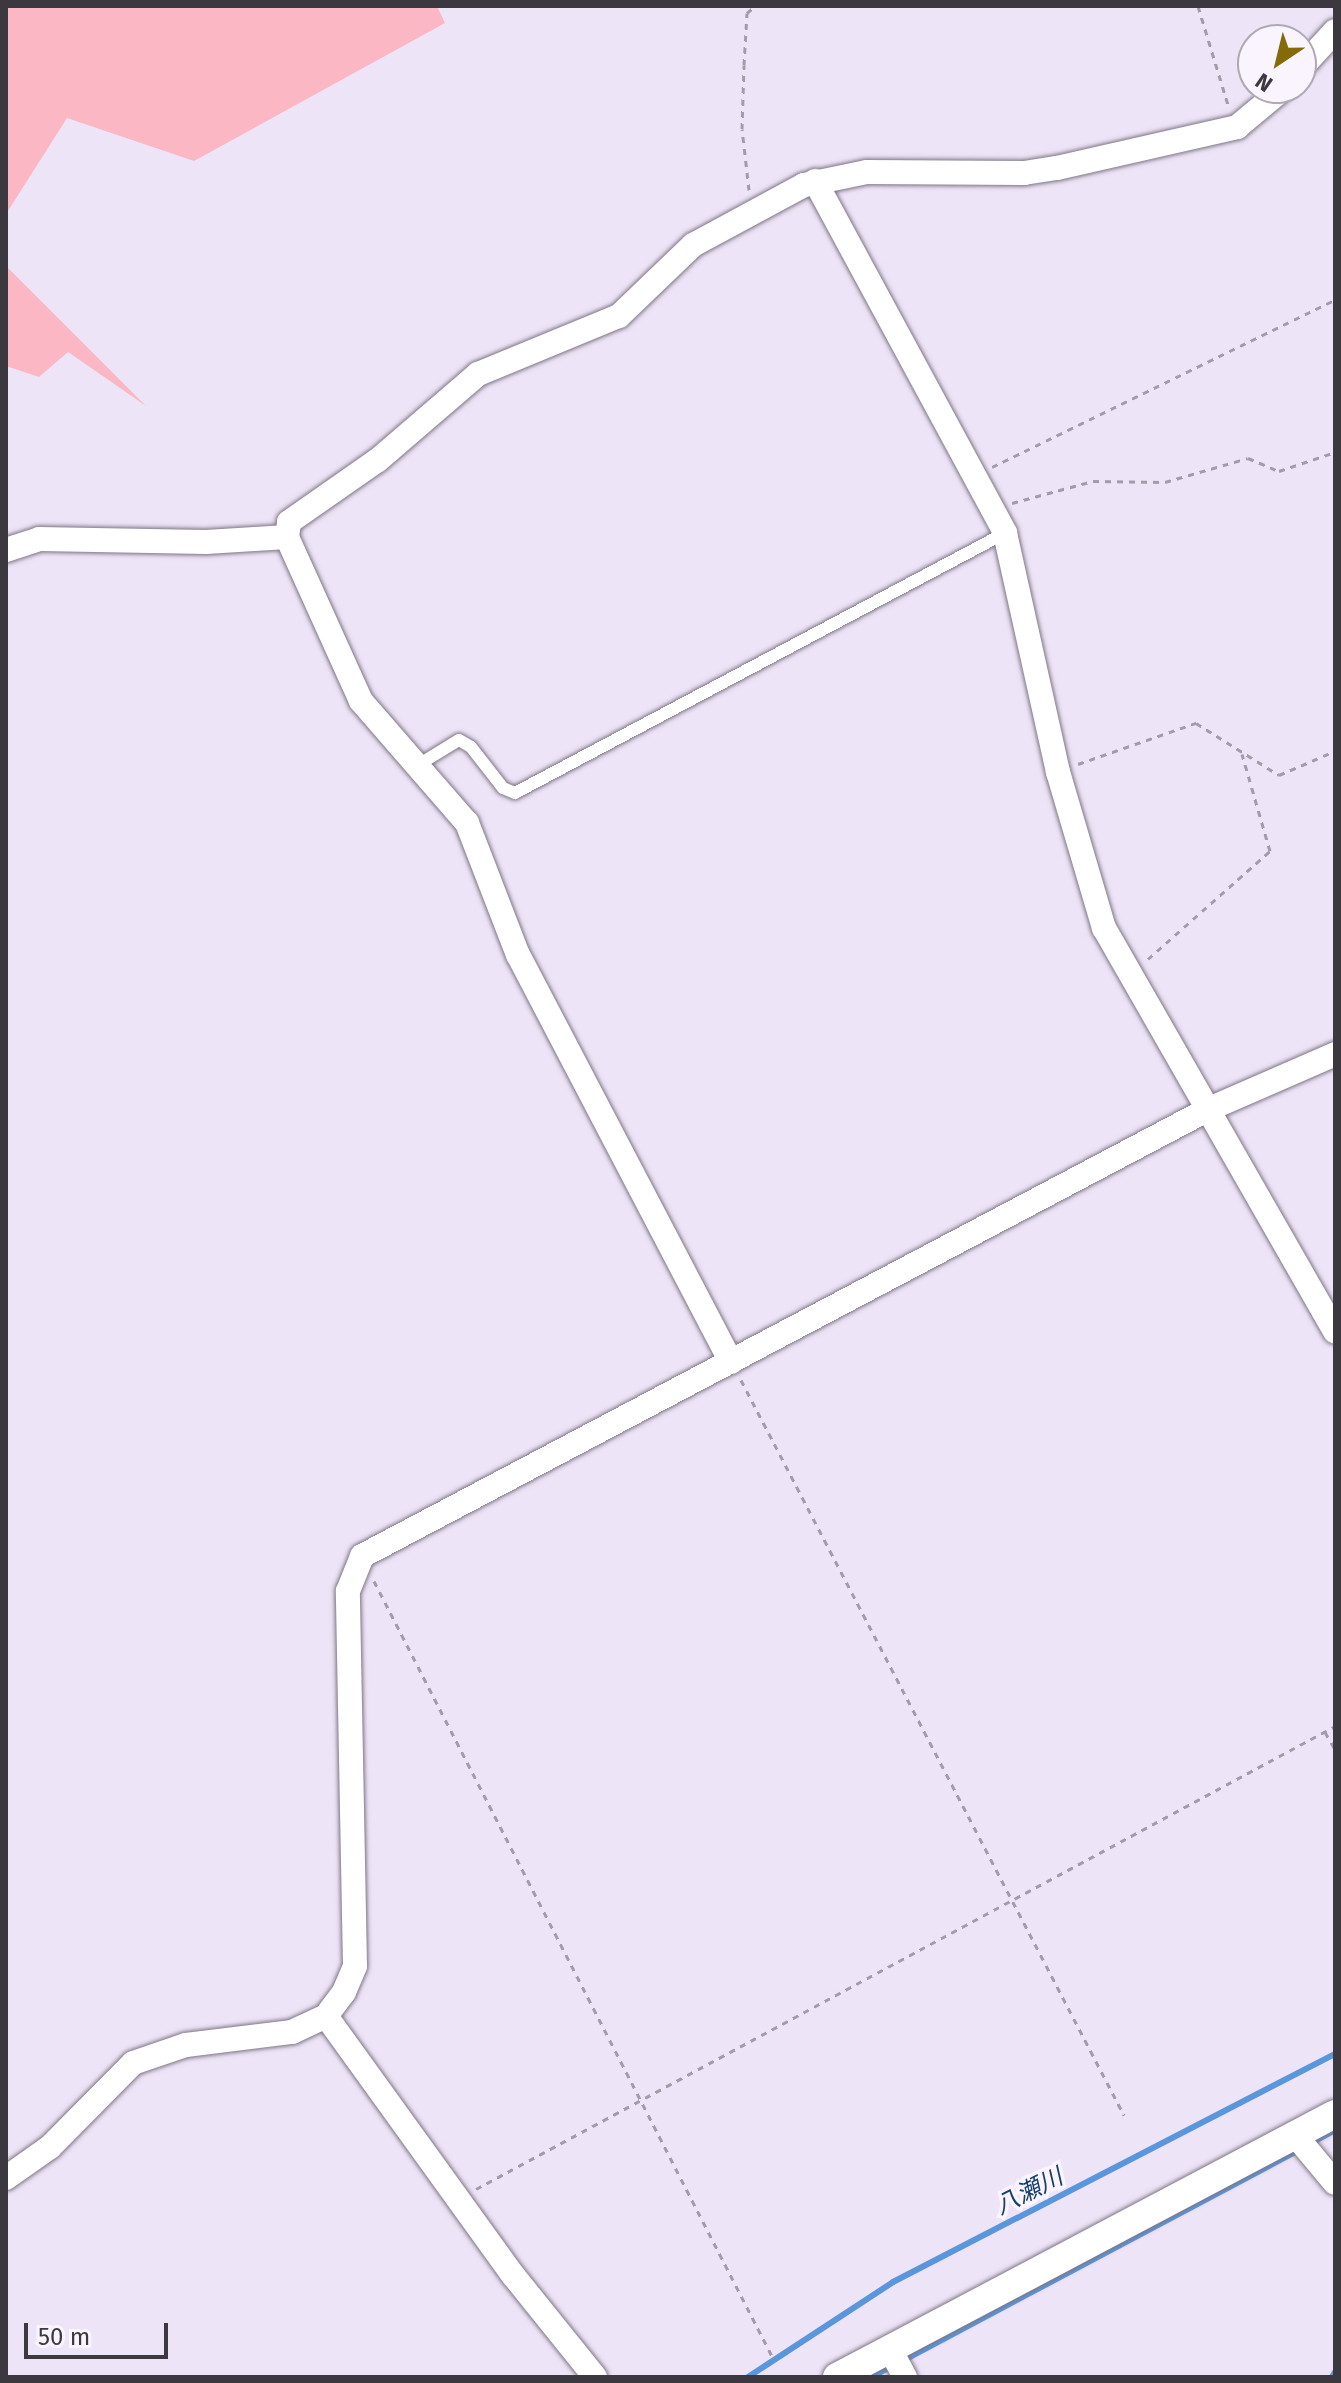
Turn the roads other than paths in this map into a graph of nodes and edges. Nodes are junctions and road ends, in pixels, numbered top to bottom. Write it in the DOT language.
graph roads {
  1 [pos="1335,31"];
  2 [pos="1317,51"];
  3 [pos="1265,104"];
  4 [pos="815,181"];
  5 [pos="1005,533"];
  6 [pos="287,537"];
  7 [pos="6,550"];
  8 [pos="418,765"];
  9 [pos="1335,1054"];
  10 [pos="1207,1110"];
  11 [pos="1335,1332"];
  12 [pos="731,1362"];
  13 [pos="326,2016"];
  14 [pos="1335,2114"];
  15 [pos="1295,2135"];
  16 [pos="6,2178"];
  17 [pos="1335,2183"];
  18 [pos="890,2349"];
  19 [pos="595,2377"];
  20 [pos="837,2377"];
  21 [pos="905,2377"];
  1 -- 2 [label="street"];
  3 -- 4 [label="street"];
  4 -- 5 [label="street"];
  4 -- 6 [label="street"];
  5 -- 8 [label="lane"];
  5 -- 10 [label="street"];
  6 -- 7 [label="street"];
  6 -- 8 [label="street"];
  8 -- 12 [label="street"];
  9 -- 10 [label="street"];
  10 -- 11 [label="street"];
  10 -- 12 [label="street"];
  12 -- 13 [label="street"];
  13 -- 16 [label="street"];
  13 -- 19 [label="street"];
  14 -- 15 [label="street"];
  15 -- 17 [label="street"];
  15 -- 18 [label="street"];
  18 -- 20 [label="street"];
  18 -- 21 [label="street"];
}
